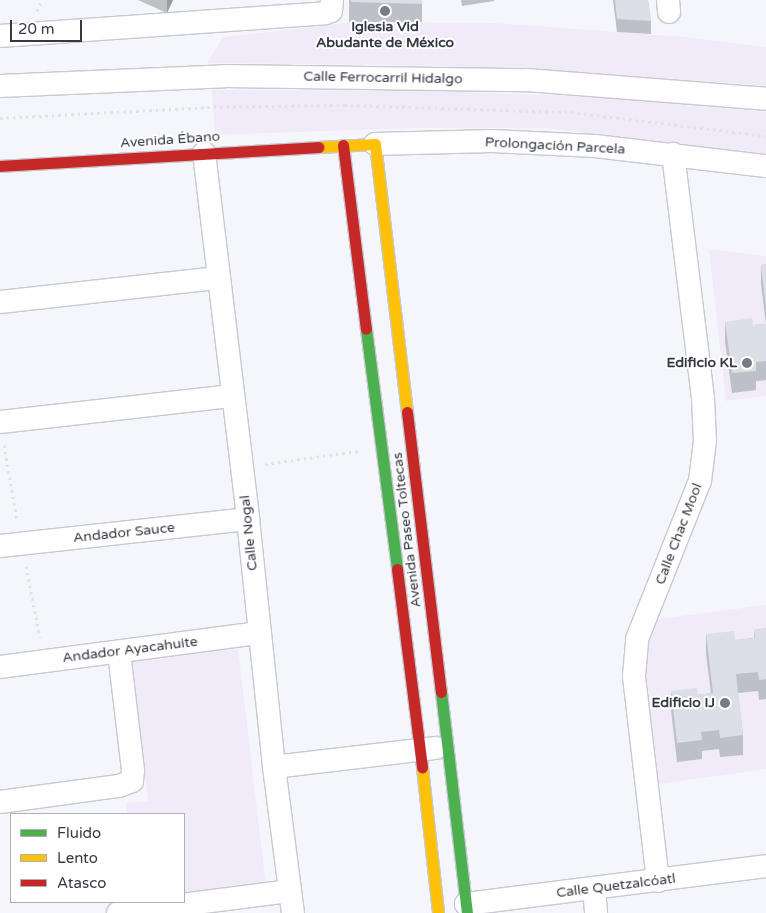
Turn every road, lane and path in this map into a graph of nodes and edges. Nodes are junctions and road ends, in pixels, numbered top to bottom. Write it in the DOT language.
graph roads {
  1 [pos="331,6"];
  2 [pos="294,8"];
  3 [pos="0,36"];
  4 [pos="0,86"];
  5 [pos="766,99"];
  6 [pos="0,118"];
  7 [pos="766,136"];
  8 [pos="375,144"];
  9 [pos="343,145"];
  10 [pos="204,153"];
  11 [pos="673,154"];
  12 [pos="0,166"];
  13 [pos="766,166"];
  14 [pos="218,278"];
  15 [pos="0,302"];
  16 [pos="234,396"];
  17 [pos="0,422"];
  18 [pos="382,448"];
  19 [pos="242,467"];
  20 [pos="248,519"];
  21 [pos="0,546"];
  22 [pos="260,633"];
  23 [pos="119,652"];
  24 [pos="0,666"];
  25 [pos="448,746"];
  26 [pos="420,750"];
  27 [pos="274,768"];
  28 [pos="0,802"];
  29 [pos="766,866"];
  30 [pos="658,881"];
  31 [pos="594,889"];
  32 [pos="290,891"];
  33 [pos="466,909"];
  34 [pos="118,913"];
  35 [pos="293,913"];
  36 [pos="438,913"];
  37 [pos="596,913"];
  1 -- 2 [label="street"];
  2 -- 3 [label="street"];
  4 -- 5 [label="street, Calle Ferrocarril Hidalgo"];
  6 -- 7 [label="path"];
  8 -- 9 [label="street, Prolongación Parcela"];
  8 -- 11 [label="street, Prolongación Parcela"];
  8 -- 25 [label="street, Avenida Paseo Toltecas"];
  9 -- 10 [label="street, Avenida Ébano"];
  9 -- 18 [label="street, Avenida Paseo Toltecas"];
  10 -- 12 [label="street, Avenida Ébano"];
  10 -- 14 [label="street, Calle Nogal"];
  11 -- 13 [label="street, Prolongación Parcela"];
  11 -- 30 [label="street, Calle Chac Mool"];
  14 -- 15 [label="street"];
  14 -- 16 [label="street, Calle Nogal"];
  16 -- 17 [label="street"];
  16 -- 19 [label="street, Calle Nogal"];
  18 -- 19 [label="path"];
  18 -- 26 [label="street, Avenida Paseo Toltecas"];
  19 -- 20 [label="street, Calle Nogal"];
  20 -- 21 [label="street, Andador Sauce"];
  20 -- 22 [label="street, Calle Nogal"];
  22 -- 23 [label="street, Andador Ayacahuite"];
  22 -- 27 [label="street, Calle Nogal"];
  23 -- 24 [label="street, Andador Ayacahuite"];
  23 -- 28 [label="street"];
  25 -- 26 [label="street"];
  25 -- 33 [label="street, Avenida Paseo Toltecas"];
  26 -- 27 [label="street"];
  26 -- 36 [label="street, Avenida Paseo Toltecas"];
  27 -- 32 [label="street, Calle Nogal"];
  29 -- 30 [label="street, Calle Quetzalcóatl"];
  30 -- 31 [label="street, Calle Quetzalcóatl"];
  31 -- 33 [label="street, Calle Quetzalcóatl"];
  31 -- 37 [label="street"];
  32 -- 34 [label="street"];
  32 -- 35 [label="street, Calle Nogal"];
}
